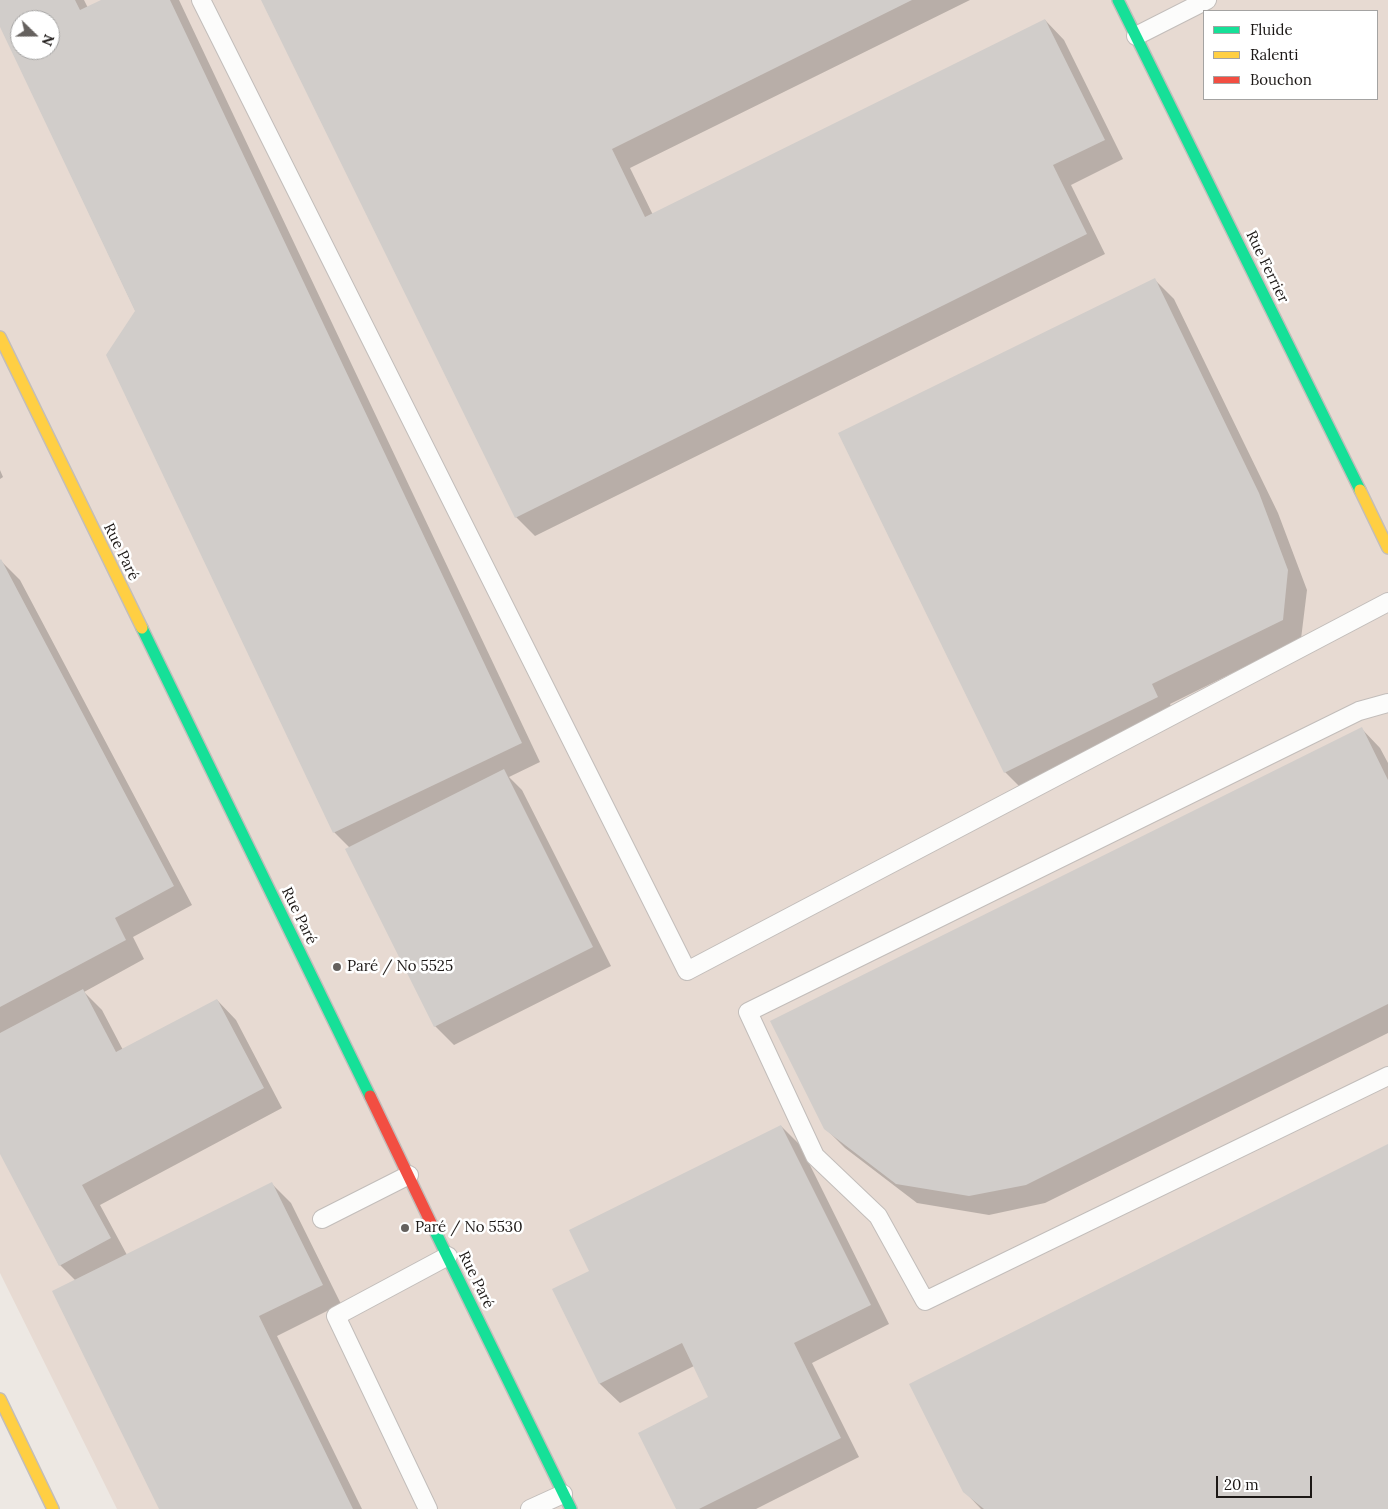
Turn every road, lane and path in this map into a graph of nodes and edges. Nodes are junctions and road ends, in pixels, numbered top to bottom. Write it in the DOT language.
graph roads {
  1 [pos="201,0"];
  2 [pos="1118,0"];
  3 [pos="1207,0"];
  4 [pos="1136,36"];
  5 [pos="0,337"];
  6 [pos="1388,548"];
  7 [pos="1388,602"];
  8 [pos="1388,703"];
  9 [pos="1388,1076"];
  10 [pos="409,1175"];
  11 [pos="322,1219"];
  12 [pos="448,1256"];
  13 [pos="0,1399"];
  14 [pos="567,1501"];
  15 [pos="53,1509"];
  16 [pos="428,1509"];
  17 [pos="530,1509"];
  1 -- 7 [label="lane"];
  2 -- 4 [label="street, Rue Ferrier"];
  3 -- 4 [label="lane"];
  4 -- 6 [label="street, Rue Ferrier"];
  5 -- 10 [label="street, Rue Paré"];
  8 -- 9 [label="lane"];
  10 -- 11 [label="lane"];
  10 -- 12 [label="street, Rue Paré"];
  12 -- 14 [label="street, Rue Paré"];
  12 -- 16 [label="lane"];
  13 -- 15 [label="street"];
  14 -- 17 [label="lane"];
}
